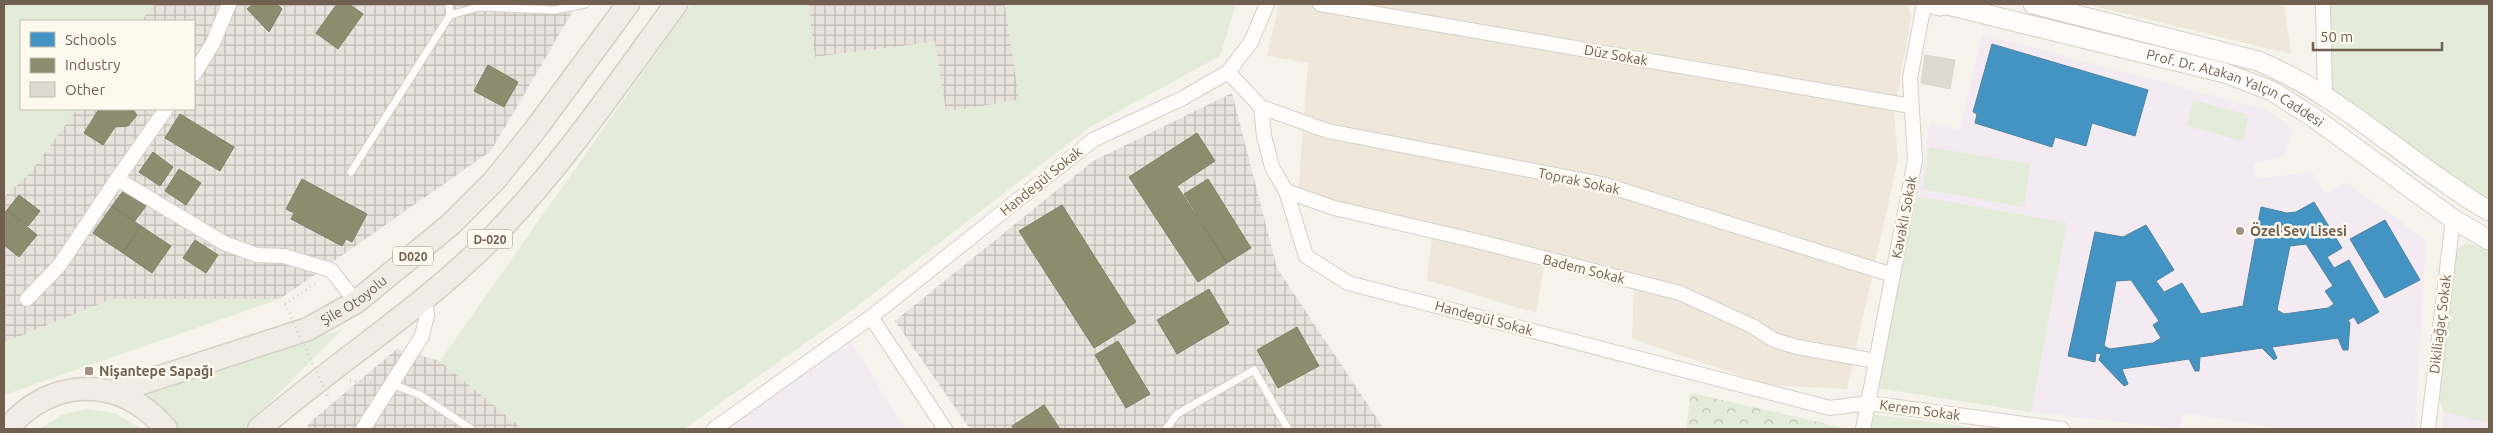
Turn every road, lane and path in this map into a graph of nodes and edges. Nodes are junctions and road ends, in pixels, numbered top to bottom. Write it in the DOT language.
graph roads {
  1 [pos="229,4"];
  2 [pos="449,4"];
  3 [pos="585,4"];
  4 [pos="628,4"];
  5 [pos="676,4"];
  6 [pos="1267,4"];
  7 [pos="1320,4"];
  8 [pos="1924,4"];
  9 [pos="1943,4"];
  10 [pos="2033,4"];
  11 [pos="2323,4"];
  12 [pos="450,15"];
  13 [pos="195,72"];
  14 [pos="1228,72"];
  15 [pos="2325,97"];
  16 [pos="1911,106"];
  17 [pos="1261,107"];
  18 [pos="165,110"];
  19 [pos="351,172"];
  20 [pos="117,179"];
  21 [pos="1286,191"];
  22 [pos="2489,211"];
  23 [pos="2453,219"];
  24 [pos="2489,240"];
  25 [pos="1893,275"];
  26 [pos="317,283"];
  27 [pos="426,297"];
  28 [pos="27,299"];
  29 [pos="356,302"];
  30 [pos="871,317"];
  31 [pos="1876,361"];
  32 [pos="350,381"];
  33 [pos="392,384"];
  34 [pos="114,392"];
  35 [pos="329,399"];
  36 [pos="1868,403"];
  37 [pos="7,429"];
  38 [pos="166,429"];
  39 [pos="259,429"];
  40 [pos="363,429"];
  41 [pos="471,429"];
  42 [pos="714,429"];
  43 [pos="945,429"];
  44 [pos="1166,429"];
  45 [pos="1288,429"];
  46 [pos="1863,429"];
  47 [pos="2062,429"];
  48 [pos="2428,429"];
  1 -- 13 [label="street"];
  2 -- 12 [label="lane"];
  3 -- 12 [label="lane"];
  4 -- 29 [label="highway, Şile Otoyolu / D020"];
  5 -- 27 [label="highway, D-020"];
  6 -- 14 [label="street, Handegül Sokak"];
  7 -- 16 [label="street, Düz Sokak"];
  8 -- 16 [label="street, Kavaklı Sokak"];
  9 -- 23 [label="main road, Prof. Dr. Atakan Yalçın Caddesi"];
  10 -- 15 [label="main road, Prof. Dr. Atakan Yalçın Caddesi"];
  11 -- 15 [label="street"];
  12 -- 19 [label="lane"];
  14 -- 17 [label="street"];
  14 -- 30 [label="street, Handegül Sokak"];
  15 -- 22 [label="main road, Prof. Dr. Atakan Yalçın Caddesi"];
  16 -- 25 [label="street, Kavaklı Sokak"];
  17 -- 21 [label="street, Handegül Sokak"];
  17 -- 25 [label="street, Toprak Sokak"];
  18 -- 20 [label="street"];
  20 -- 28 [label="street"];
  20 -- 29 [label="street"];
  21 -- 31 [label="street, Badem Sokak"];
  21 -- 36 [label="street, Handegül Sokak"];
  23 -- 24 [label="main road, Prof. Dr. Atakan Yalçın Caddesi"];
  23 -- 48 [label="street, Dikiliağaç Sokak"];
  25 -- 31 [label="street, Kavaklı Sokak"];
  26 -- 35 [label="path, bridge"];
  27 -- 33 [label="street"];
  27 -- 39 [label="highway, D-020"];
  29 -- 34 [label="highway, Şile Otoyolu / D020"];
  30 -- 42 [label="street, Handegül Sokak"];
  30 -- 43 [label="street"];
  31 -- 36 [label="street, Kavaklı Sokak"];
  32 -- 33 [label="path"];
  33 -- 40 [label="street"];
  33 -- 41 [label="lane"];
  34 -- 37 [label="highway"];
  34 -- 38 [label="highway"];
  36 -- 46 [label="street, Kavaklı Sokak"];
  36 -- 47 [label="street, Kerem Sokak"];
  44 -- 45 [label="lane"];
}
